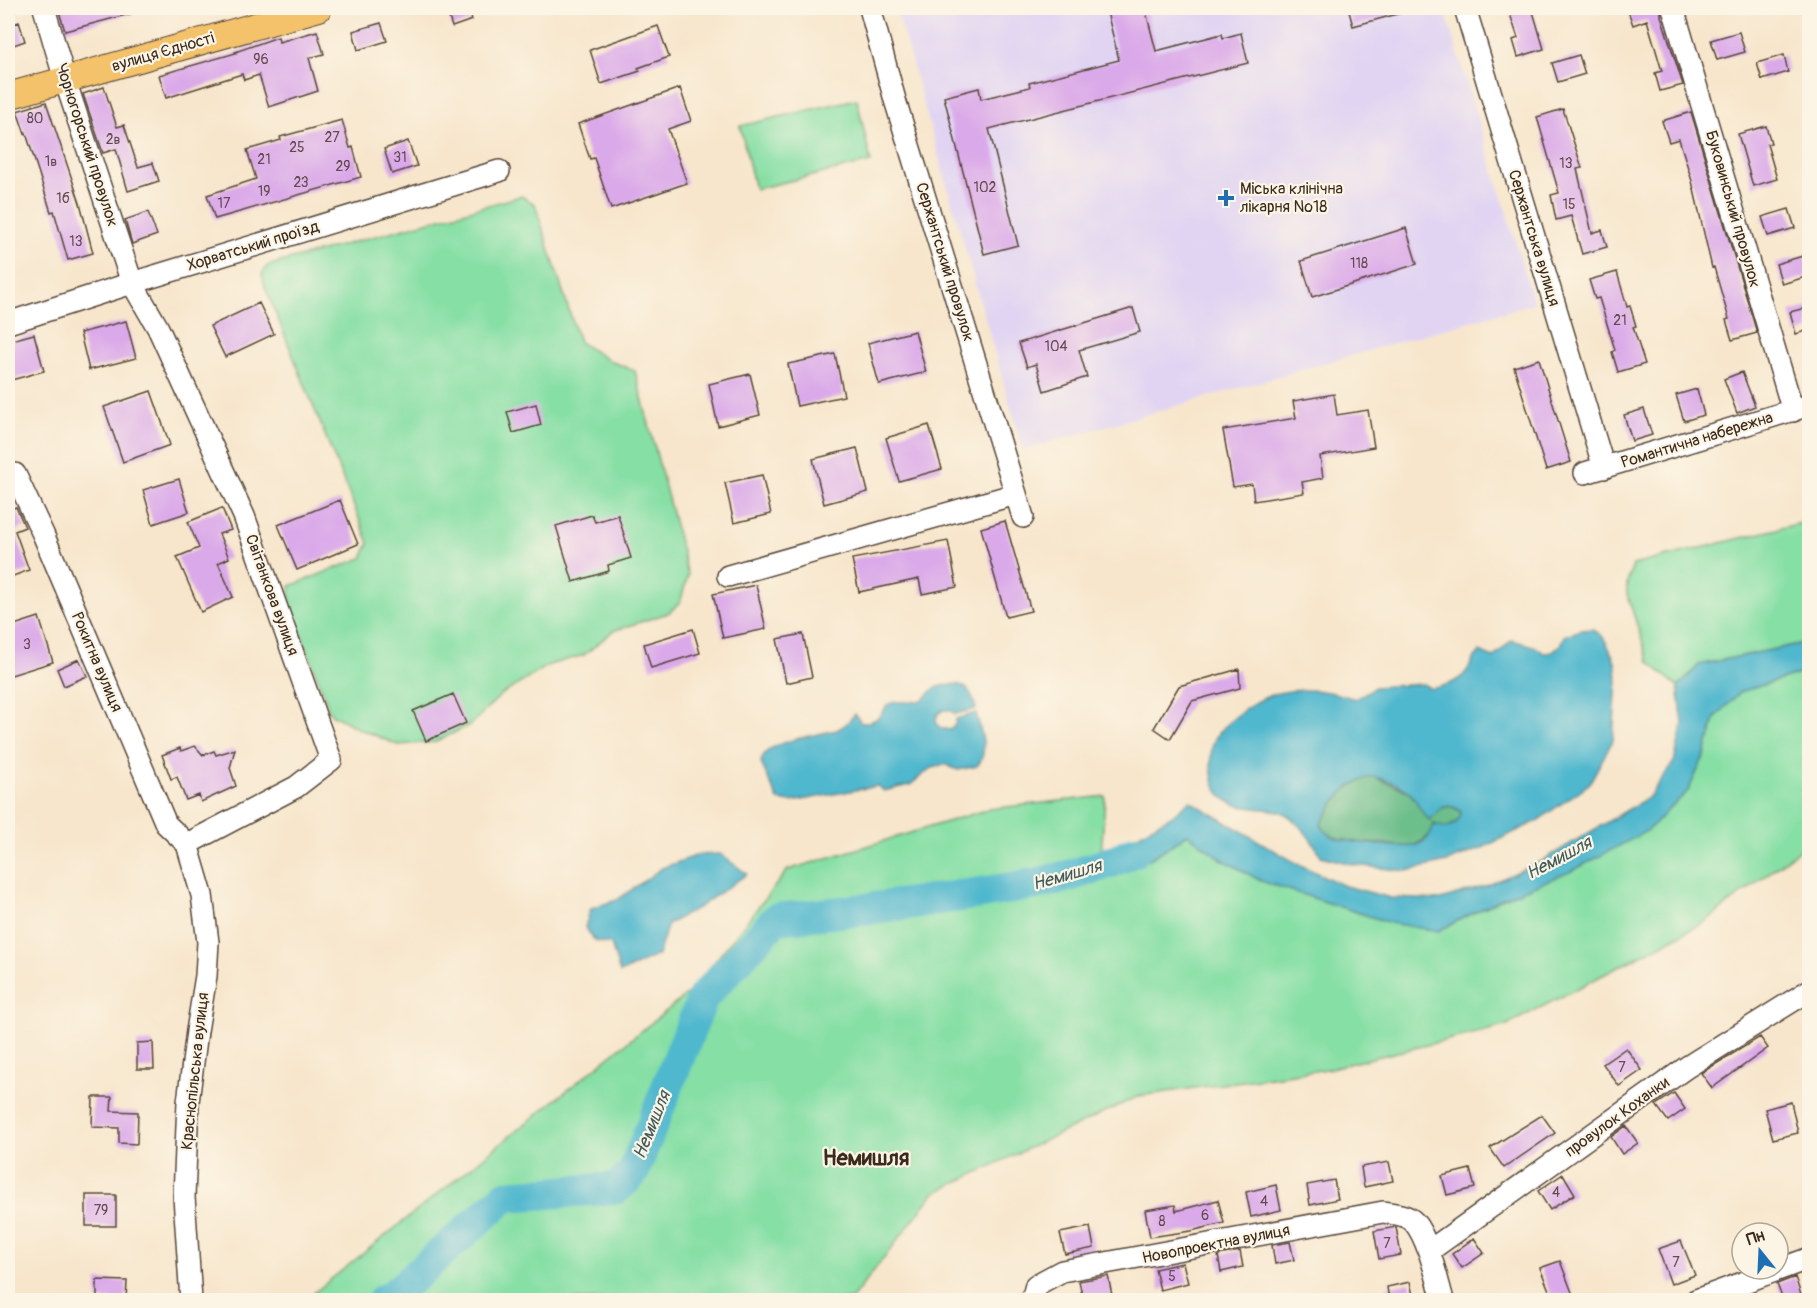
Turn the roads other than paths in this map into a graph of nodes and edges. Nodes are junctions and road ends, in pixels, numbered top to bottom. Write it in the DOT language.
graph roads {
  1 [pos="44,8"];
  2 [pos="870,8"];
  3 [pos="1465,8"];
  4 [pos="1673,8"];
  5 [pos="311,9"];
  6 [pos="65,80"];
  7 [pos="8,96"];
  8 [pos="499,171"];
  9 [pos="132,283"];
  10 [pos="8,323"];
  11 [pos="1801,408"];
  12 [pos="1594,471"];
  13 [pos="15,474"];
  14 [pos="1016,494"];
  15 [pos="1023,517"];
  16 [pos="728,576"];
  17 [pos="187,844"];
  18 [pos="1809,990"];
  19 [pos="1429,1251"];
  20 [pos="1809,1258"];
  21 [pos="191,1300"];
  22 [pos="1032,1300"];
  23 [pos="1443,1300"];
  24 [pos="1696,1300"];
  1 -- 6 [label="street, Чорногорський провулок"];
  2 -- 14 [label="street, Сержантський провулок"];
  3 -- 12 [label="street, Сержантська вулиця"];
  4 -- 11 [label="street, Буковинський провулок"];
  5 -- 6 [label="main road, вулиця Єдності"];
  6 -- 7 [label="main road, вулиця Єдності"];
  6 -- 9 [label="street, Чорногорський провулок"];
  8 -- 9 [label="street, Хорватський проїзд"];
  9 -- 10 [label="street, Хорватський проїзд"];
  9 -- 17 [label="street, Світанкова вулиця"];
  11 -- 12 [label="street, Романтична набережна"];
  13 -- 17 [label="street, Рокитна вулиця"];
  14 -- 15 [label="street, Сержантський провулок"];
  14 -- 16 [label="street"];
  17 -- 21 [label="street, Краснопільська вулиця"];
  18 -- 19 [label="street, провулок Коханки"];
  19 -- 22 [label="street, Новопроектна вулиця"];
  19 -- 23 [label="street"];
  20 -- 24 [label="street"];
}
